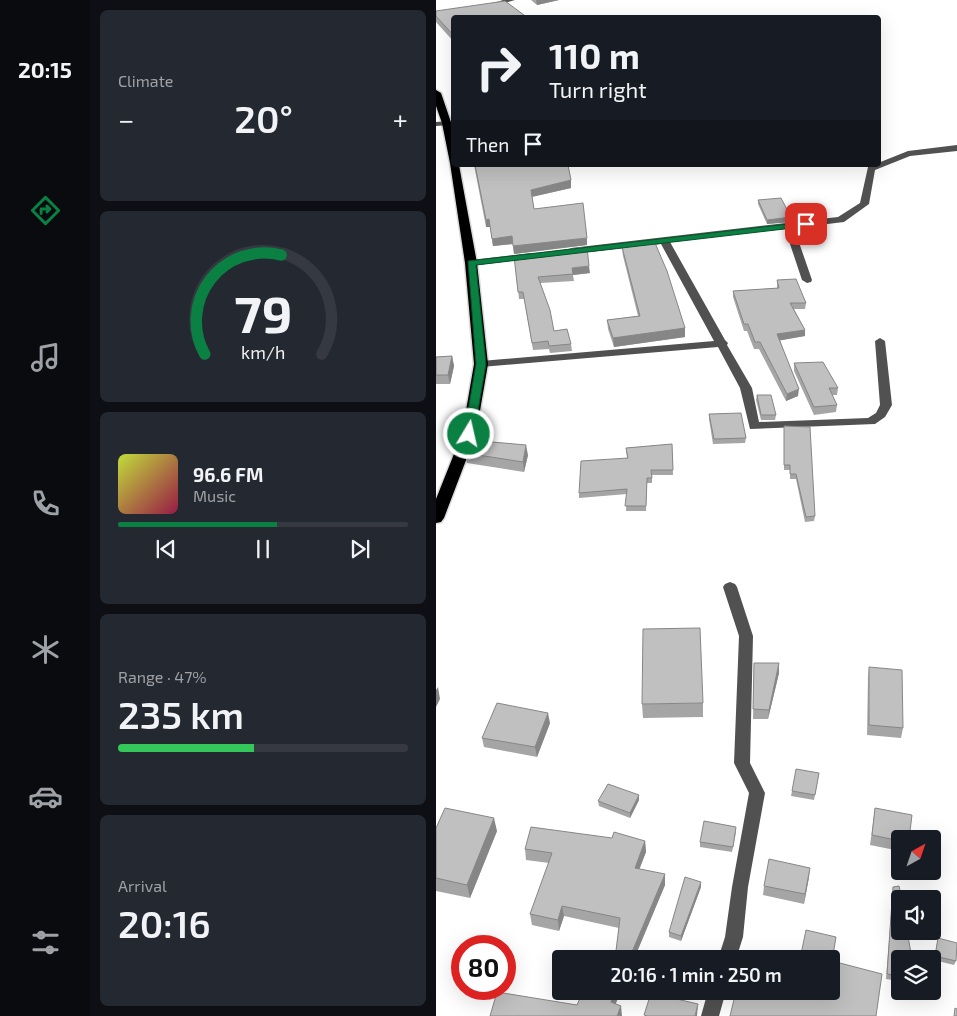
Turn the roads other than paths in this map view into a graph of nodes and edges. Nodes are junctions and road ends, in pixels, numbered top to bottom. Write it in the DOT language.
graph roads {
  1 [pos="514,1"];
  2 [pos="484,6"];
  3 [pos="436,93"];
  4 [pos="447,122"];
  5 [pos="436,124"];
  6 [pos="451,144"];
  7 [pos="957,148"];
  8 [pos="881,165"];
  9 [pos="454,167"];
  10 [pos="876,167"];
  11 [pos="789,226"];
  12 [pos="664,240"];
  13 [pos="558,253"];
  14 [pos="539,255"];
  15 [pos="471,263"];
  16 [pos="807,280"];
  17 [pos="880,341"];
  18 [pos="723,343"];
  19 [pos="481,364"];
  20 [pos="436,518"];
  21 [pos="730,587"];
  22 [pos="730,950"];
  23 [pos="714,1000"];
  24 [pos="710,1016"];
  1 -- 2 [label="street"];
  3 -- 4 [label="highway"];
  4 -- 5 [label="street"];
  4 -- 6 [label="highway"];
  7 -- 8 [label="street"];
  9 -- 15 [label="highway"];
  10 -- 11 [label="street"];
  11 -- 12 [label="street"];
  11 -- 16 [label="street"];
  12 -- 13 [label="street"];
  12 -- 18 [label="street"];
  14 -- 15 [label="street"];
  15 -- 19 [label="highway"];
  17 -- 18 [label="street"];
  18 -- 19 [label="street"];
  19 -- 20 [label="highway"];
  21 -- 22 [label="street"];
  23 -- 24 [label="street"];
}
